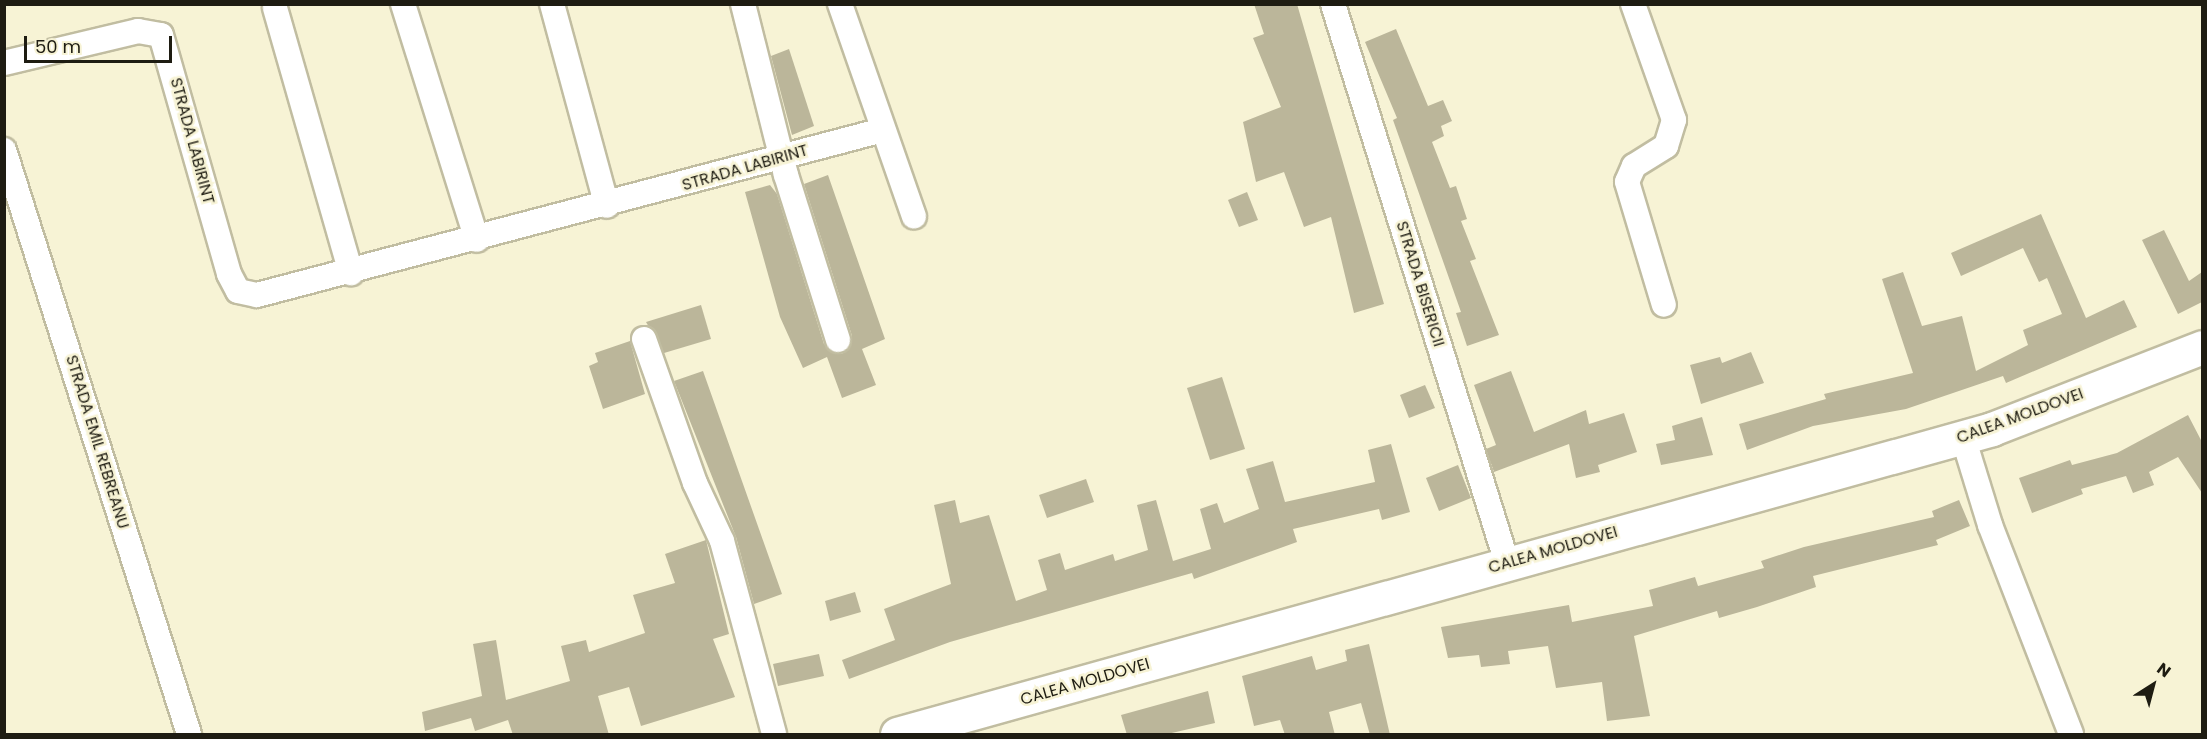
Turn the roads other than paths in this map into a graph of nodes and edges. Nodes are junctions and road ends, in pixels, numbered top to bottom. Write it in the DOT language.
graph roads {
  1 [pos="403,4"];
  2 [pos="552,4"];
  3 [pos="743,4"];
  4 [pos="840,4"];
  5 [pos="1333,4"];
  6 [pos="1633,4"];
  7 [pos="275,8"];
  8 [pos="4,63"];
  9 [pos="883,130"];
  10 [pos="4,150"];
  11 [pos="785,157"];
  12 [pos="607,206"];
  13 [pos="914,217"];
  14 [pos="477,240"];
  15 [pos="351,273"];
  16 [pos="1664,305"];
  17 [pos="644,339"];
  18 [pos="838,340"];
  19 [pos="2202,347"];
  20 [pos="1963,437"];
  21 [pos="1507,563"];
  22 [pos="189,735"];
  23 [pos="774,735"];
  24 [pos="897,735"];
  25 [pos="2071,735"];
  1 -- 14 [label="street"];
  2 -- 12 [label="street"];
  3 -- 11 [label="street"];
  4 -- 9 [label="street"];
  5 -- 21 [label="street, STRADA BISERICII"];
  6 -- 16 [label="street"];
  7 -- 15 [label="street"];
  8 -- 15 [label="street, STRADA LABIRINT"];
  9 -- 11 [label="street, STRADA LABIRINT"];
  9 -- 13 [label="street"];
  10 -- 22 [label="street, STRADA EMIL REBREANU"];
  11 -- 12 [label="street, STRADA LABIRINT"];
  11 -- 18 [label="street"];
  12 -- 14 [label="street, STRADA LABIRINT"];
  14 -- 15 [label="street, STRADA LABIRINT"];
  17 -- 23 [label="street"];
  19 -- 20 [label="highway, CALEA MOLDOVEI"];
  20 -- 21 [label="highway, CALEA MOLDOVEI"];
  20 -- 25 [label="street"];
  21 -- 24 [label="highway, CALEA MOLDOVEI"];
}
